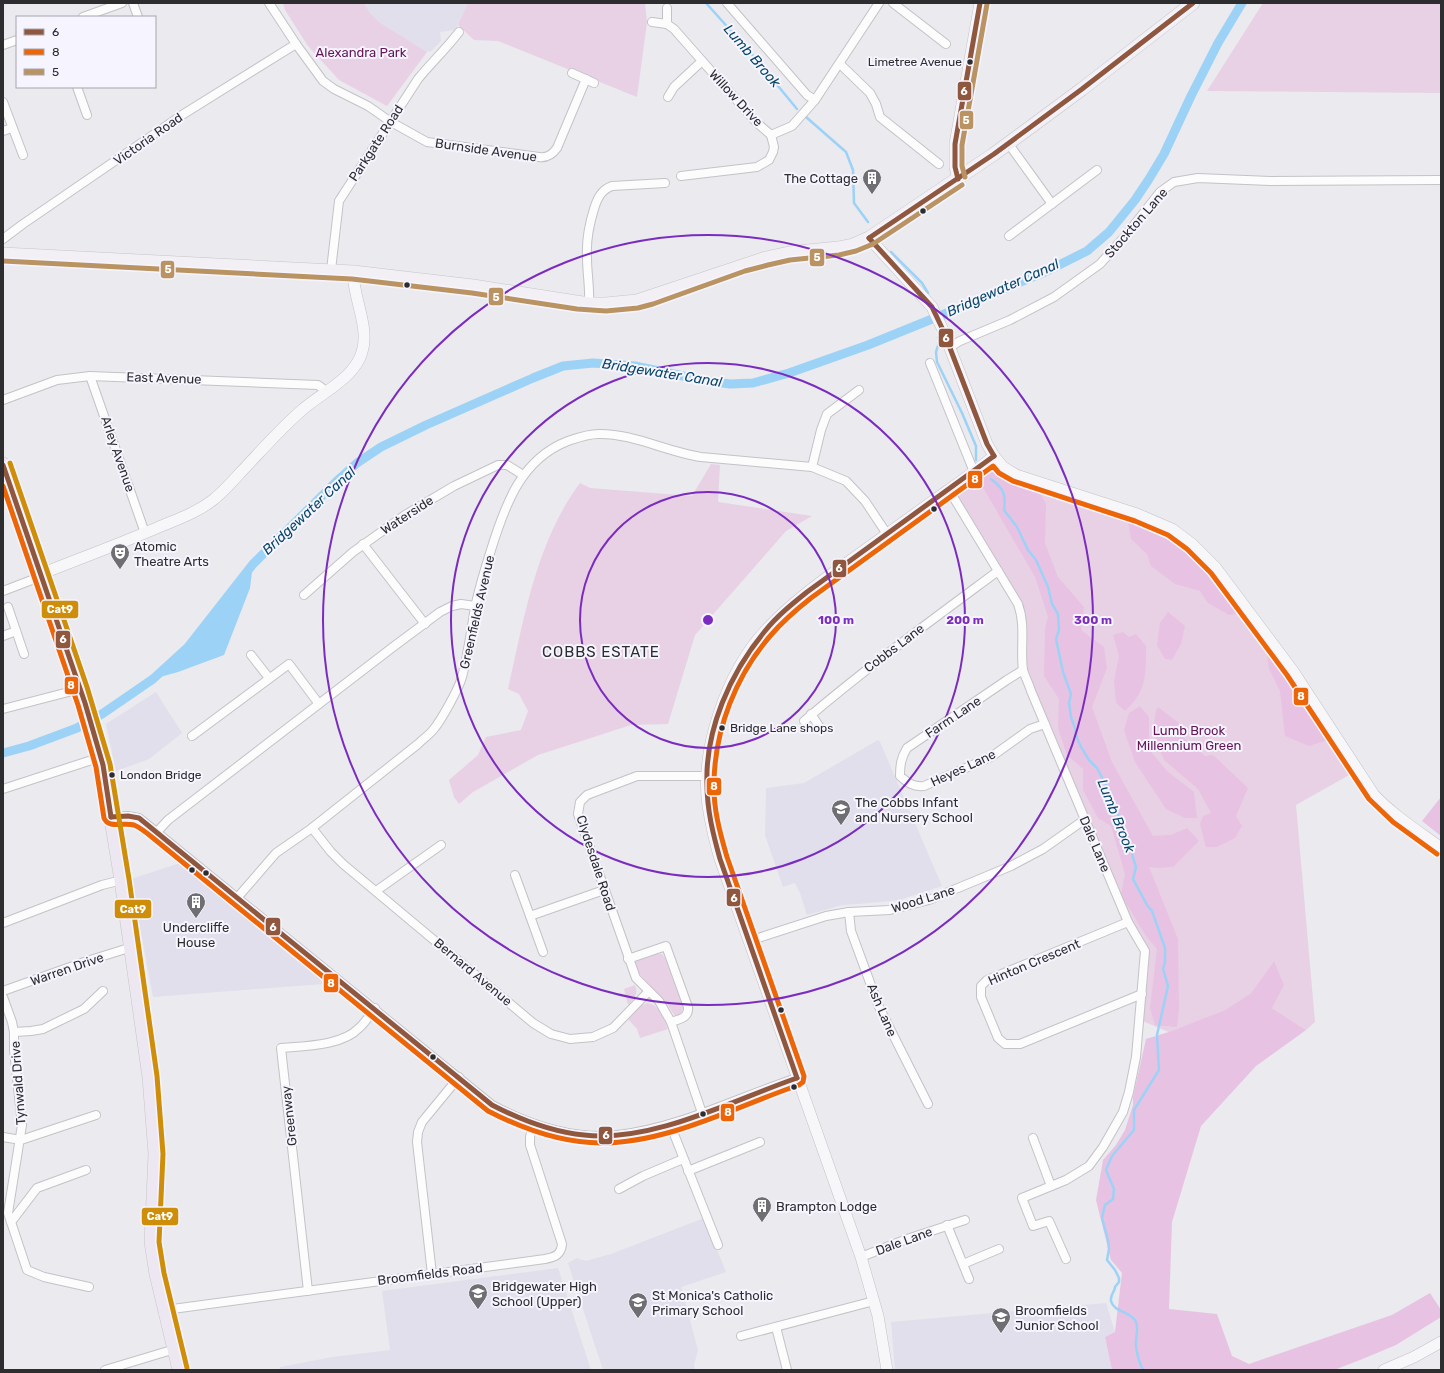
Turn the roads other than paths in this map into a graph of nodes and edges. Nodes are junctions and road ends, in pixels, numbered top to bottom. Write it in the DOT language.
graph roads {
  1 [pos="122,3"];
  2 [pos="133,3"];
  3 [pos="269,3"];
  4 [pos="728,3"];
  5 [pos="879,3"];
  6 [pos="894,3"];
  7 [pos="980,3"];
  8 [pos="1193,3"];
  9 [pos="667,8"];
  10 [pos="86,16"];
  11 [pos="138,16"];
  12 [pos="652,22"];
  13 [pos="667,24"];
  14 [pos="459,32"];
  15 [pos="16,40"];
  16 [pos="296,44"];
  17 [pos="946,44"];
  18 [pos="3,45"];
  19 [pos="702,61"];
  20 [pos="840,64"];
  21 [pos="572,73"];
  22 [pos="586,79"];
  23 [pos="594,82"];
  24 [pos="77,88"];
  25 [pos="668,97"];
  26 [pos="815,100"];
  27 [pos="3,102"];
  28 [pos="87,115"];
  29 [pos="391,122"];
  30 [pos="12,128"];
  31 [pos="3,131"];
  32 [pos="771,135"];
  33 [pos="1008,143"];
  34 [pos="23,155"];
  35 [pos="939,164"];
  36 [pos="1098,170"];
  37 [pos="681,176"];
  38 [pos="958,179"];
  39 [pos="1441,180"];
  40 [pos="665,183"];
  41 [pos="1052,204"];
  42 [pos="1009,236"];
  43 [pos="869,238"];
  44 [pos="3,239"];
  45 [pos="3,254"];
  46 [pos="331,270"];
  47 [pos="353,272"];
  48 [pos="589,304"];
  49 [pos="950,347"];
  50 [pos="930,362"];
  51 [pos="90,376"];
  52 [pos="858,390"];
  53 [pos="326,391"];
  54 [pos="3,400"];
  55 [pos="994,456"];
  56 [pos="3,465"];
  57 [pos="812,467"];
  58 [pos="974,472"];
  59 [pos="523,475"];
  60 [pos="949,490"];
  61 [pos="145,533"];
  62 [pos="887,534"];
  63 [pos="363,544"];
  64 [pos="998,571"];
  65 [pos="42,575"];
  66 [pos="3,591"];
  67 [pos="304,595"];
  68 [pos="475,606"];
  69 [pos="8,607"];
  70 [pos="424,624"];
  71 [pos="16,631"];
  72 [pos="3,636"];
  73 [pos="24,654"];
  74 [pos="251,654"];
  75 [pos="1024,670"];
  76 [pos="269,678"];
  77 [pos="80,688"];
  78 [pos="319,704"];
  79 [pos="3,709"];
  80 [pos="812,714"];
  81 [pos="804,721"];
  82 [pos="1045,724"];
  83 [pos="821,729"];
  84 [pos="192,736"];
  85 [pos="101,757"];
  86 [pos="707,776"];
  87 [pos="900,776"];
  88 [pos="3,789"];
  89 [pos="111,817"];
  90 [pos="1084,820"];
  91 [pos="312,828"];
  92 [pos="157,832"];
  93 [pos="441,845"];
  94 [pos="1441,848"];
  95 [pos="515,875"];
  96 [pos="122,880"];
  97 [pos="604,890"];
  98 [pos="376,891"];
  99 [pos="237,898"];
  100 [pos="849,912"];
  101 [pos="530,916"];
  102 [pos="1128,922"];
  103 [pos="3,923"];
  104 [pos="749,941"];
  105 [pos="132,947"];
  106 [pos="543,952"];
  107 [pos="628,959"];
  108 [pos="3,991"];
  109 [pos="103,991"];
  110 [pos="649,991"];
  111 [pos="1142,994"];
  112 [pos="3,997"];
  113 [pos="375,1008"];
  114 [pos="671,1022"];
  115 [pos="14,1032"];
  116 [pos="459,1077"];
  117 [pos="797,1078"];
  118 [pos="928,1104"];
  119 [pos="702,1113"];
  120 [pos="96,1116"];
  121 [pos="533,1124"];
  122 [pos="670,1124"];
  123 [pos="3,1137"];
  124 [pos="1033,1138"];
  125 [pos="21,1140"];
  126 [pos="760,1142"];
  127 [pos="683,1159"];
  128 [pos="86,1170"];
  129 [pos="688,1171"];
  130 [pos="1051,1186"];
  131 [pos="619,1189"];
  132 [pos="965,1220"];
  133 [pos="11,1222"];
  134 [pos="947,1225"];
  135 [pos="718,1244"];
  136 [pos="999,1249"];
  137 [pos="861,1257"];
  138 [pos="1066,1259"];
  139 [pos="963,1264"];
  140 [pos="432,1274"];
  141 [pos="969,1279"];
  142 [pos="89,1287"];
  143 [pos="308,1291"];
  144 [pos="874,1301"];
  145 [pos="165,1310"];
  146 [pos="776,1327"];
  147 [pos="741,1336"];
  148 [pos="1441,1342"];
  149 [pos="175,1349"];
  150 [pos="105,1370"];
  151 [pos="180,1370"];
  152 [pos="788,1370"];
  153 [pos="887,1370"];
  154 [pos="1384,1370"];
  1 -- 10 [label="street"];
  2 -- 11 [label="street"];
  3 -- 16 [label="street, Burnside Avenue"];
  4 -- 26 [label="street"];
  5 -- 20 [label="street"];
  6 -- 17 [label="street"];
  7 -- 38 [label="street"];
  8 -- 33 [label="main road"];
  9 -- 13 [label="street"];
  12 -- 13 [label="street"];
  13 -- 19 [label="street, Willow Drive"];
  14 -- 29 [label="street, Parkgate Road"];
  15 -- 18 [label="street"];
  16 -- 29 [label="street, Burnside Avenue"];
  16 -- 44 [label="street, Victoria Road"];
  19 -- 25 [label="street, Willow Drive"];
  19 -- 32 [label="street, Willow Drive"];
  20 -- 26 [label="street"];
  20 -- 35 [label="street"];
  21 -- 22 [label="street"];
  22 -- 23 [label="street"];
  22 -- 29 [label="street, Burnside Avenue"];
  24 -- 28 [label="street"];
  26 -- 32 [label="street"];
  27 -- 30 [label="street"];
  29 -- 46 [label="street, Parkgate Road"];
  30 -- 31 [label="street"];
  30 -- 34 [label="street"];
  32 -- 37 [label="street"];
  33 -- 38 [label="main road"];
  33 -- 41 [label="street"];
  36 -- 41 [label="street"];
  38 -- 43 [label="main road"];
  39 -- 49 [label="street, Stockton Lane"];
  40 -- 48 [label="street"];
  41 -- 42 [label="street"];
  43 -- 48 [label="main road"];
  43 -- 49 [label="street"];
  45 -- 46 [label="main road"];
  46 -- 47 [label="main road"];
  47 -- 48 [label="main road"];
  47 -- 53 [label="street"];
  49 -- 55 [label="street"];
  50 -- 58 [label="street"];
  51 -- 53 [label="street, East Avenue"];
  51 -- 54 [label="street, East Avenue"];
  51 -- 61 [label="street, Arley Avenue"];
  52 -- 57 [label="street"];
  53 -- 61 [label="street"];
  55 -- 58 [label="street"];
  55 -- 94 [label="street"];
  56 -- 65 [label="highway"];
  57 -- 59 [label="street, Greenfields Avenue"];
  57 -- 62 [label="street, Greenfields Avenue"];
  58 -- 60 [label="street"];
  59 -- 63 [label="street, Waterside"];
  59 -- 68 [label="street, Greenfields Avenue"];
  60 -- 62 [label="street"];
  60 -- 64 [label="street, Dale Lane"];
  61 -- 65 [label="street"];
  62 -- 86 [label="street"];
  63 -- 67 [label="street, Waterside"];
  63 -- 70 [label="street"];
  64 -- 75 [label="street, Dale Lane"];
  64 -- 80 [label="street, Cobbs Lane"];
  65 -- 66 [label="street"];
  65 -- 77 [label="highway"];
  68 -- 70 [label="street"];
  68 -- 91 [label="street, Greenfields Avenue"];
  69 -- 71 [label="street"];
  70 -- 78 [label="street"];
  71 -- 72 [label="street"];
  71 -- 73 [label="street"];
  74 -- 76 [label="street"];
  75 -- 82 [label="street, Dale Lane"];
  75 -- 87 [label="street, Farm Lane"];
  76 -- 78 [label="street"];
  76 -- 84 [label="street"];
  77 -- 79 [label="street"];
  77 -- 85 [label="highway"];
  78 -- 92 [label="street"];
  80 -- 81 [label="street, Cobbs Lane"];
  80 -- 83 [label="street"];
  82 -- 87 [label="street, Heyes Lane"];
  82 -- 90 [label="street, Dale Lane"];
  85 -- 88 [label="street"];
  85 -- 89 [label="highway"];
  86 -- 97 [label="street, Clydesdale Road"];
  86 -- 104 [label="street"];
  89 -- 92 [label="street"];
  89 -- 96 [label="highway"];
  90 -- 100 [label="street, Wood Lane"];
  90 -- 102 [label="street, Dale Lane"];
  91 -- 98 [label="street, Bernard Avenue"];
  91 -- 99 [label="street, Greenfields Avenue"];
  92 -- 99 [label="street"];
  93 -- 98 [label="street"];
  95 -- 101 [label="street"];
  96 -- 103 [label="street"];
  96 -- 105 [label="highway"];
  97 -- 101 [label="street"];
  97 -- 107 [label="street, Clydesdale Road"];
  98 -- 110 [label="street, Bernard Avenue"];
  99 -- 113 [label="street"];
  100 -- 104 [label="street, Wood Lane"];
  100 -- 118 [label="street, Ash Lane"];
  101 -- 106 [label="street"];
  102 -- 111 [label="street, Dale Lane"];
  102 -- 111 [label="street, Hinton Crescent"];
  104 -- 117 [label="street"];
  105 -- 108 [label="street, Warren Drive"];
  105 -- 145 [label="highway"];
  107 -- 110 [label="street, Clydesdale Road"];
  107 -- 114 [label="street"];
  109 -- 115 [label="street"];
  110 -- 114 [label="street, Clydesdale Road"];
  111 -- 130 [label="street, Dale Lane"];
  112 -- 115 [label="street, Tynwald Drive"];
  113 -- 116 [label="street"];
  113 -- 143 [label="street, Greenway"];
  114 -- 119 [label="street, Clydesdale Road"];
  115 -- 125 [label="street, Tynwald Drive"];
  116 -- 121 [label="street"];
  116 -- 140 [label="street"];
  117 -- 119 [label="street"];
  117 -- 137 [label="street"];
  119 -- 122 [label="street"];
  120 -- 125 [label="street"];
  121 -- 122 [label="street"];
  121 -- 140 [label="street, Broomfields Road"];
  122 -- 127 [label="street"];
  123 -- 125 [label="street"];
  124 -- 130 [label="street"];
  125 -- 133 [label="street, Tynwald Drive"];
  126 -- 129 [label="street"];
  127 -- 129 [label="street"];
  127 -- 131 [label="street"];
  128 -- 133 [label="street"];
  129 -- 135 [label="street"];
  130 -- 138 [label="street, Dale Lane"];
  132 -- 134 [label="street, Dale Lane"];
  133 -- 142 [label="street, Tynwald Drive"];
  134 -- 137 [label="street, Dale Lane"];
  134 -- 139 [label="street, Dale Lane"];
  136 -- 139 [label="street"];
  137 -- 144 [label="street"];
  139 -- 141 [label="street, Dale Lane"];
  140 -- 143 [label="street, Broomfields Road"];
  143 -- 145 [label="street, Broomfields Road"];
  144 -- 146 [label="street"];
  144 -- 153 [label="street"];
  145 -- 149 [label="highway"];
  146 -- 147 [label="street"];
  146 -- 152 [label="street"];
  148 -- 154 [label="street"];
  149 -- 150 [label="street"];
  149 -- 151 [label="highway"];
}
